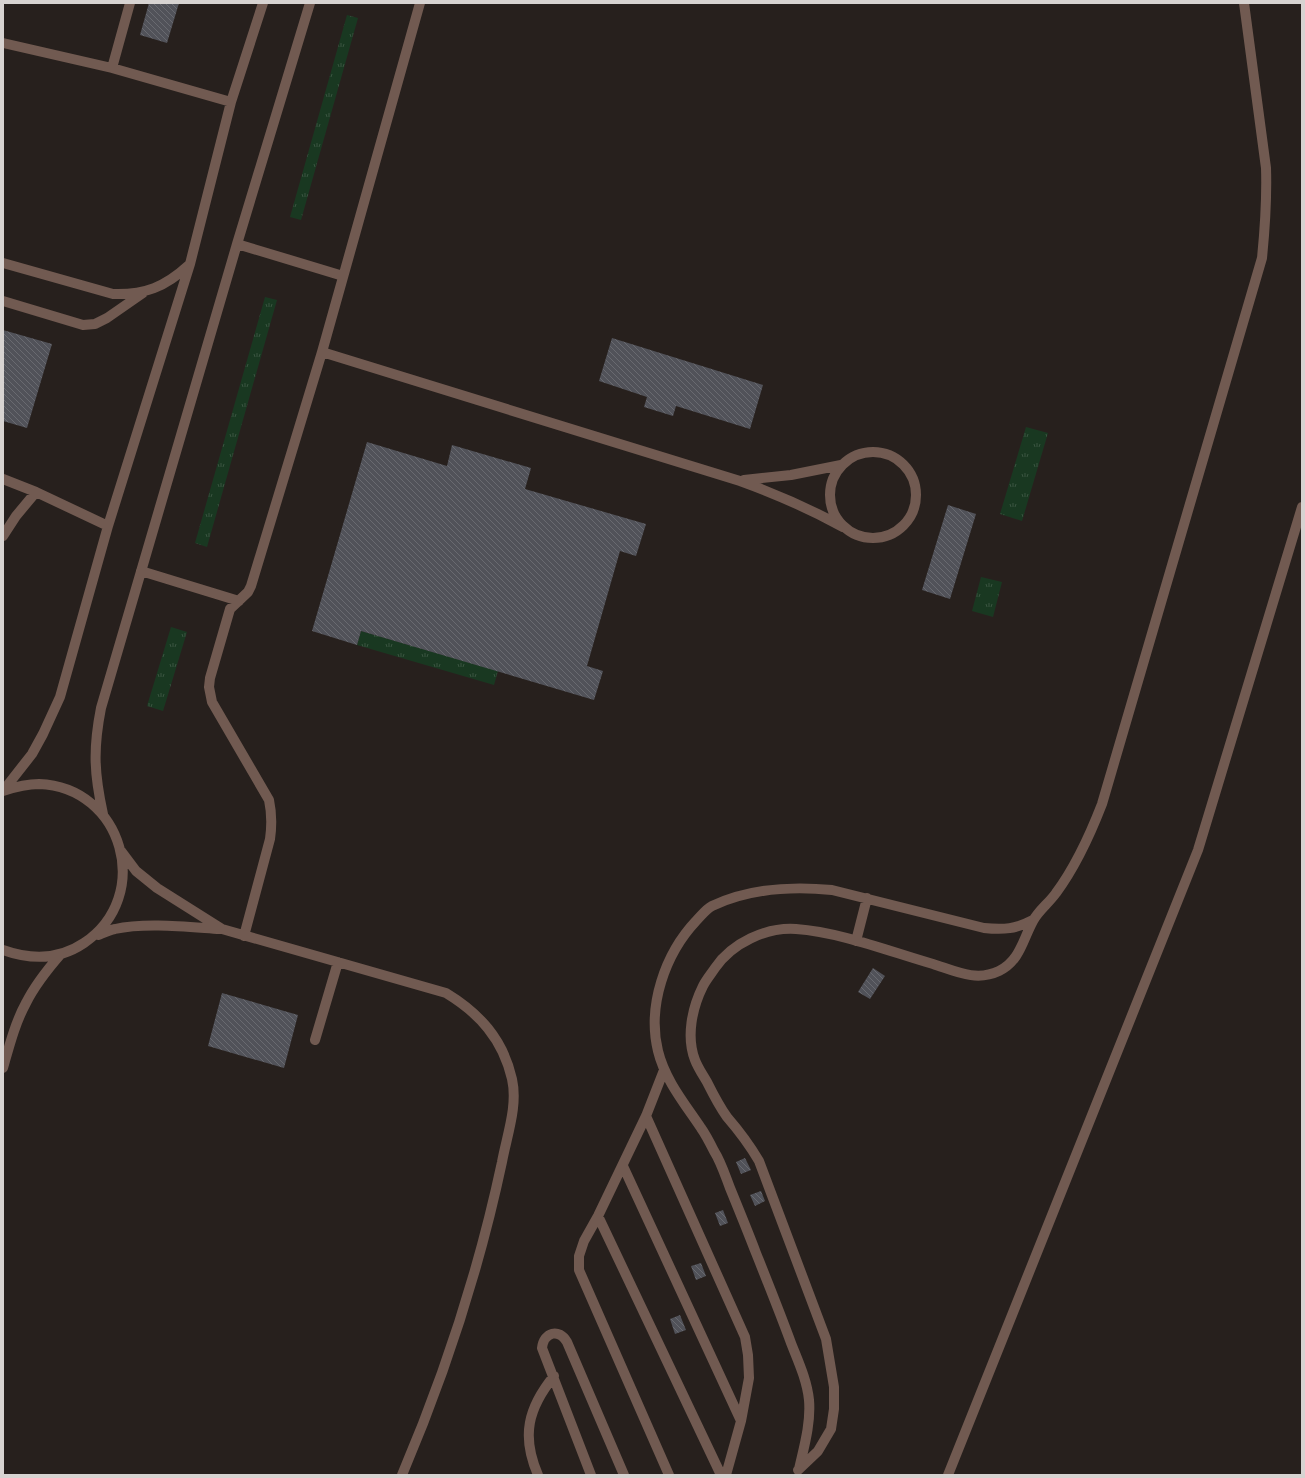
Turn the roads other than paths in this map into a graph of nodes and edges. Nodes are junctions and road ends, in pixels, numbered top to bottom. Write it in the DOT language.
graph roads {
  1 [pos="130,3"];
  2 [pos="263,3"];
  3 [pos="310,3"];
  4 [pos="420,3"];
  5 [pos="1244,3"];
  6 [pos="3,43"];
  7 [pos="112,68"];
  8 [pos="231,102"];
  9 [pos="237,244"];
  10 [pos="3,263"];
  11 [pos="190,264"];
  12 [pos="343,276"];
  13 [pos="144,292"];
  14 [pos="3,301"];
  15 [pos="322,352"];
  16 [pos="841,465"];
  17 [pos="3,479"];
  18 [pos="740,480"];
  19 [pos="36,492"];
  20 [pos="1302,507"];
  21 [pos="108,526"];
  22 [pos="843,527"];
  23 [pos="3,536"];
  24 [pos="141,571"];
  25 [pos="238,600"];
  26 [pos="3,791"];
  27 [pos="102,814"];
  28 [pos="122,852"];
  29 [pos="867,898"];
  30 [pos="1033,920"];
  31 [pos="222,929"];
  32 [pos="244,936"];
  33 [pos="93,937"];
  34 [pos="856,941"];
  35 [pos="3,950"];
  36 [pos="60,955"];
  37 [pos="338,962"];
  38 [pos="315,1040"];
  39 [pos="3,1068"];
  40 [pos="664,1070"];
  41 [pos="646,1116"];
  42 [pos="623,1166"];
  43 [pos="598,1216"];
  44 [pos="554,1376"];
  45 [pos="741,1422"];
  46 [pos="797,1473"];
  47 [pos="402,1475"];
  48 [pos="538,1475"];
  49 [pos="591,1475"];
  50 [pos="624,1475"];
  51 [pos="669,1475"];
  52 [pos="721,1475"];
  53 [pos="726,1475"];
  54 [pos="948,1475"];
  1 -- 7 [label="lane"];
  2 -- 8 [label="lane"];
  3 -- 9 [label="lane"];
  4 -- 12 [label="lane"];
  5 -- 30 [label="lane"];
  6 -- 7 [label="lane"];
  7 -- 8 [label="lane"];
  8 -- 11 [label="lane"];
  9 -- 12 [label="lane"];
  9 -- 24 [label="lane"];
  10 -- 13 [label="lane"];
  11 -- 13 [label="lane"];
  11 -- 21 [label="lane"];
  12 -- 15 [label="lane"];
  13 -- 14 [label="lane"];
  15 -- 18 [label="lane"];
  15 -- 25 [label="lane"];
  16 -- 18 [label="lane"];
  16 -- 22 [label="lane"];
  16 -- 22 [label="lane"];
  17 -- 19 [label="lane"];
  18 -- 22 [label="lane"];
  19 -- 21 [label="lane"];
  19 -- 23 [label="lane"];
  20 -- 54 [label="lane"];
  21 -- 26 [label="lane"];
  24 -- 25 [label="lane"];
  24 -- 27 [label="lane"];
  25 -- 32 [label="lane"];
  26 -- 27 [label="lane"];
  27 -- 28 [label="lane"];
  28 -- 31 [label="lane"];
  28 -- 33 [label="lane"];
  29 -- 30 [label="lane"];
  29 -- 34 [label="lane"];
  29 -- 40 [label="lane"];
  30 -- 34 [label="lane"];
  31 -- 32 [label="lane"];
  31 -- 33 [label="lane"];
  32 -- 37 [label="lane"];
  33 -- 36 [label="lane"];
  34 -- 46 [label="lane"];
  35 -- 36 [label="lane"];
  36 -- 39 [label="lane"];
  37 -- 38 [label="lane"];
  37 -- 47 [label="lane"];
  40 -- 41 [label="lane"];
  40 -- 46 [label="lane"];
  41 -- 42 [label="lane"];
  41 -- 45 [label="lane"];
  42 -- 43 [label="lane"];
  42 -- 45 [label="lane"];
  43 -- 51 [label="lane"];
  43 -- 52 [label="lane"];
  44 -- 48 [label="lane"];
  44 -- 49 [label="lane"];
  44 -- 50 [label="lane"];
  45 -- 53 [label="lane"];
}
